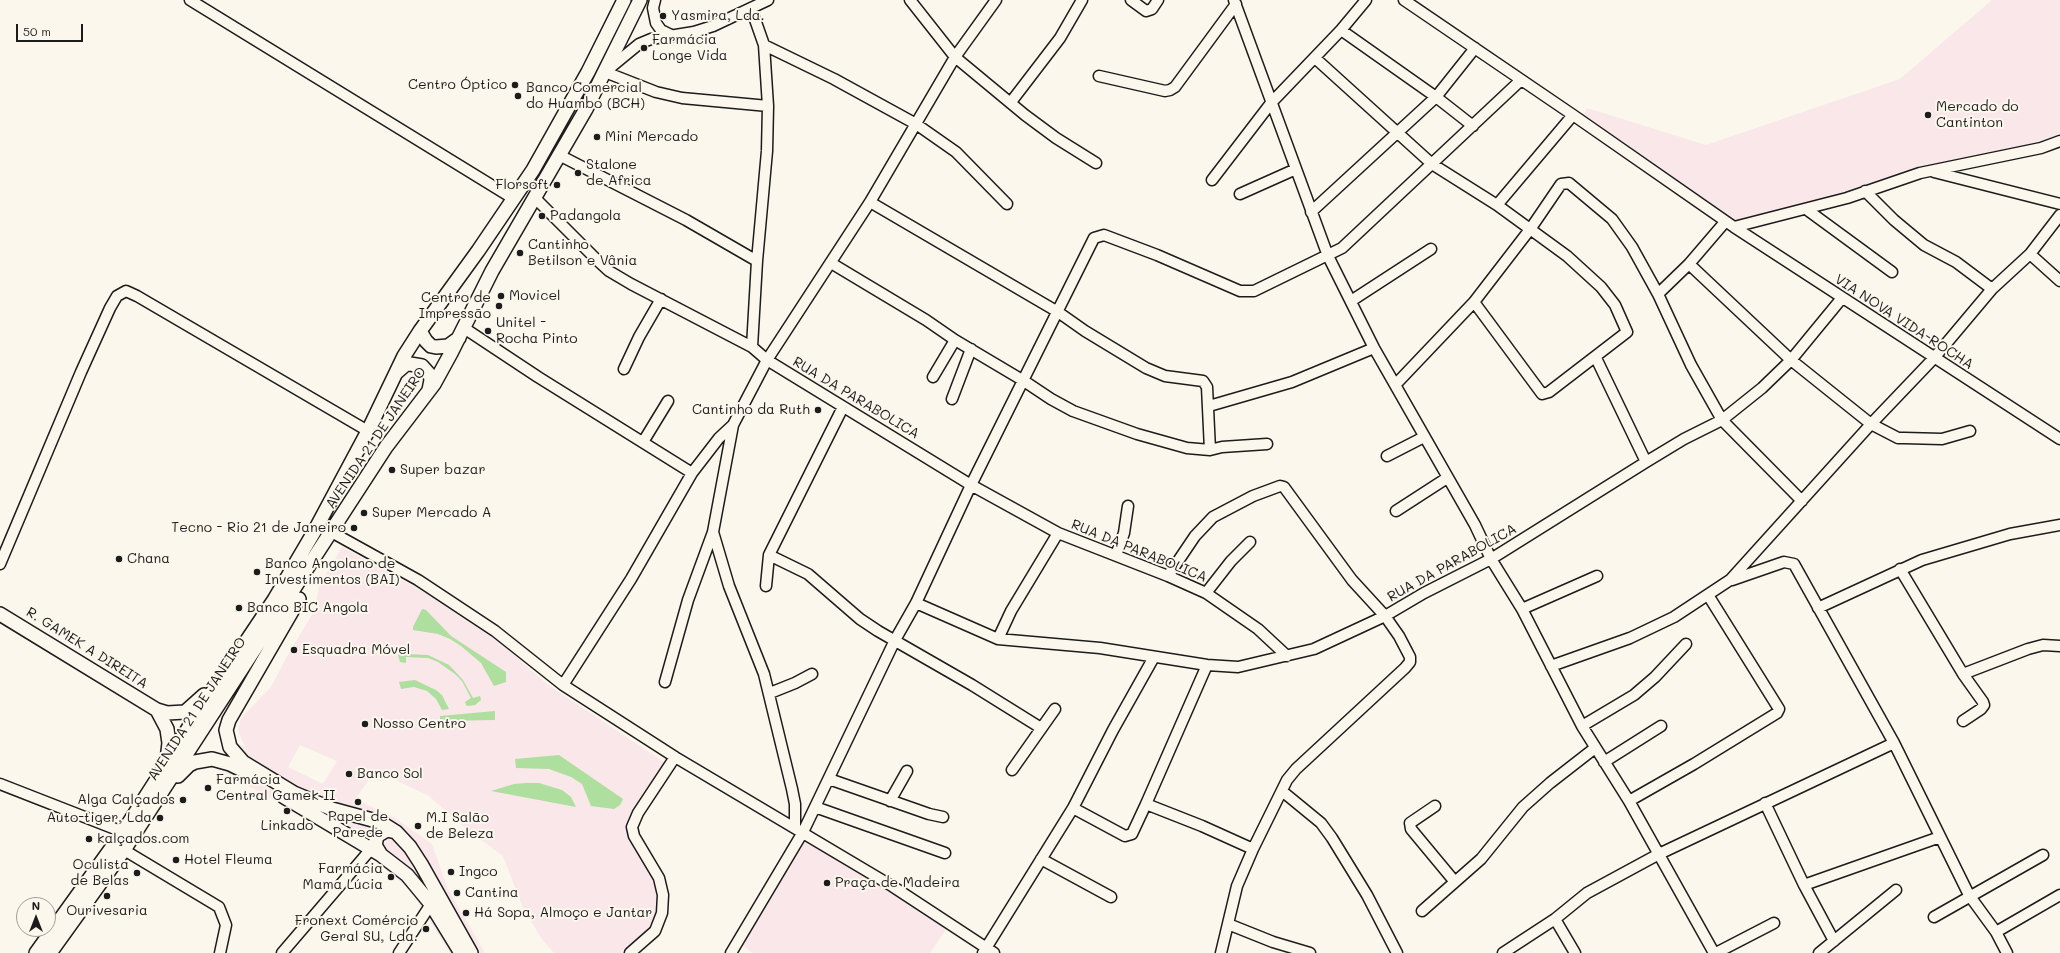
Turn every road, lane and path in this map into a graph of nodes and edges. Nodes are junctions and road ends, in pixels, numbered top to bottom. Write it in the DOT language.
graph roads {
  1 [pos="190,0"];
  2 [pos="624,0"];
  3 [pos="640,0"];
  4 [pos="654,0"];
  5 [pos="910,0"];
  6 [pos="996,0"];
  7 [pos="1082,0"];
  8 [pos="1130,0"];
  9 [pos="1158,0"];
  10 [pos="1366,0"];
  11 [pos="1404,0"];
  12 [pos="766,1"];
  13 [pos="1235,2"];
  14 [pos="751,8"];
  15 [pos="1341,30"];
  16 [pos="673,36"];
  17 [pos="764,45"];
  18 [pos="1475,48"];
  19 [pos="955,57"];
  20 [pos="1314,58"];
  21 [pos="606,72"];
  22 [pos="1099,76"];
  23 [pos="1521,80"];
  24 [pos="1436,97"];
  25 [pos="1011,102"];
  26 [pos="1271,103"];
  27 [pos="768,106"];
  28 [pos="1573,114"];
  29 [pos="916,124"];
  30 [pos="1473,126"];
  31 [pos="1398,133"];
  32 [pos="2060,141"];
  33 [pos="559,155"];
  34 [pos="1096,163"];
  35 [pos="1432,164"];
  36 [pos="1296,169"];
  37 [pos="1931,171"];
  38 [pos="1212,180"];
  39 [pos="1865,191"];
  40 [pos="1240,194"];
  41 [pos="535,198"];
  42 [pos="514,199"];
  43 [pos="870,202"];
  44 [pos="1007,204"];
  45 [pos="2060,204"];
  46 [pos="1496,205"];
  47 [pos="1806,209"];
  48 [pos="1311,212"];
  49 [pos="2060,215"];
  50 [pos="1729,224"];
  51 [pos="1531,228"];
  52 [pos="1431,249"];
  53 [pos="2030,254"];
  54 [pos="1328,256"];
  55 [pos="757,261"];
  56 [pos="831,263"];
  57 [pos="1689,264"];
  58 [pos="1892,272"];
  59 [pos="2060,280"];
  60 [pos="1992,289"];
  61 [pos="1658,294"];
  62 [pos="1842,298"];
  63 [pos="661,299"];
  64 [pos="1351,301"];
  65 [pos="1474,302"];
  66 [pos="1058,312"];
  67 [pos="420,331"];
  68 [pos="462,332"];
  69 [pos="955,340"];
  70 [pos="752,346"];
  71 [pos="1374,348"];
  72 [pos="971,349"];
  73 [pos="1596,358"];
  74 [pos="1934,358"];
  75 [pos="767,360"];
  76 [pos="1791,360"];
  77 [pos="624,369"];
  78 [pos="396,374"];
  79 [pos="933,377"];
  80 [pos="1024,381"];
  81 [pos="1396,384"];
  82 [pos="428,392"];
  83 [pos="952,399"];
  84 [pos="668,401"];
  85 [pos="1208,406"];
  86 [pos="843,407"];
  87 [pos="1722,420"];
  88 [pos="1871,424"];
  89 [pos="733,425"];
  90 [pos="368,431"];
  91 [pos="1970,431"];
  92 [pos="1424,437"];
  93 [pos="2060,439"];
  94 [pos="643,442"];
  95 [pos="1267,444"];
  96 [pos="1210,450"];
  97 [pos="1387,456"];
  98 [pos="1646,462"];
  99 [pos="692,473"];
  100 [pos="1447,478"];
  101 [pos="971,485"];
  102 [pos="352,500"];
  103 [pos="1802,502"];
  104 [pos="1128,506"];
  105 [pos="1396,511"];
  106 [pos="2060,525"];
  107 [pos="713,532"];
  108 [pos="1058,533"];
  109 [pos="335,534"];
  110 [pos="1250,542"];
  111 [pos="769,555"];
  112 [pos="1116,555"];
  113 [pos="1491,559"];
  114 [pos="0,564"];
  115 [pos="1900,569"];
  116 [pos="1168,576"];
  117 [pos="1597,576"];
  118 [pos="1730,580"];
  119 [pos="766,586"];
  120 [pos="1206,593"];
  121 [pos="1708,595"];
  122 [pos="916,603"];
  123 [pos="1818,608"];
  124 [pos="1522,609"];
  125 [pos="0,614"];
  126 [pos="1386,616"];
  127 [pos="998,638"];
  128 [pos="895,640"];
  129 [pos="1686,644"];
  130 [pos="2060,646"];
  131 [pos="1287,656"];
  132 [pos="1154,657"];
  133 [pos="233,663"];
  134 [pos="1207,665"];
  135 [pos="1552,666"];
  136 [pos="812,674"];
  137 [pos="1963,674"];
  138 [pos="665,682"];
  139 [pos="563,685"];
  140 [pos="770,693"];
  141 [pos="1055,709"];
  142 [pos="157,710"];
  143 [pos="1963,721"];
  144 [pos="1582,726"];
  145 [pos="1661,726"];
  146 [pos="1041,728"];
  147 [pos="1894,743"];
  148 [pos="1595,748"];
  149 [pos="675,757"];
  150 [pos="1604,762"];
  151 [pos="166,765"];
  152 [pos="1012,770"];
  153 [pos="907,771"];
  154 [pos="829,779"];
  155 [pos="0,784"];
  156 [pos="1282,791"];
  157 [pos="890,801"];
  158 [pos="1629,801"];
  159 [pos="1764,803"];
  160 [pos="1146,804"];
  161 [pos="1435,806"];
  162 [pos="815,807"];
  163 [pos="1073,808"];
  164 [pos="149,812"];
  165 [pos="943,817"];
  166 [pos="799,829"];
  167 [pos="123,832"];
  168 [pos="396,832"];
  169 [pos="1940,837"];
  170 [pos="1253,849"];
  171 [pos="124,850"];
  172 [pos="376,852"];
  173 [pos="945,853"];
  174 [pos="1659,854"];
  175 [pos="2044,855"];
  176 [pos="1041,860"];
  177 [pos="1455,882"];
  178 [pos="1804,885"];
  179 [pos="1896,890"];
  180 [pos="1969,895"];
  181 [pos="2060,895"];
  182 [pos="1110,897"];
  183 [pos="432,904"];
  184 [pos="1422,911"];
  185 [pos="1934,917"];
  186 [pos="1555,919"];
  187 [pos="1774,923"];
  188 [pos="1228,924"];
  189 [pos="1996,932"];
  190 [pos="1834,941"];
  191 [pos="988,951"];
  192 [pos="1395,952"];
  193 [pos="36,953"];
  194 [pos="50,953"];
  195 [pos="220,953"];
  196 [pos="282,953"];
  197 [pos="399,953"];
  198 [pos="461,953"];
  199 [pos="471,953"];
  200 [pos="630,953"];
  201 [pos="732,953"];
  202 [pos="1221,953"];
  203 [pos="1310,953"];
  204 [pos="1503,953"];
  205 [pos="1575,953"];
  206 [pos="1715,953"];
  207 [pos="1819,953"];
  208 [pos="2007,953"];
  1 -- 42 [label="street"];
  2 -- 42 [label="main road, AVENIDA 21 DE JANEIRO"];
  3 -- 21 [label="main road, AVENIDA 21 DE JANEIRO"];
  4 -- 16 [label="street"];
  5 -- 19 [label="street"];
  6 -- 19 [label="street"];
  7 -- 25 [label="street"];
  8 -- 9 [label="street"];
  10 -- 15 [label="street"];
  11 -- 18 [label="street, VIA NOVA VIDA-ROCHA"];
  12 -- 14 [label="street"];
  13 -- 22 [label="street"];
  13 -- 26 [label="street"];
  14 -- 16 [label="street"];
  14 -- 17 [label="street"];
  15 -- 20 [label="street"];
  15 -- 24 [label="street"];
  16 -- 21 [label="street"];
  17 -- 27 [label="street"];
  17 -- 29 [label="street"];
  18 -- 23 [label="street, VIA NOVA VIDA-ROCHA"];
  18 -- 24 [label="street"];
  19 -- 25 [label="street"];
  19 -- 29 [label="street"];
  20 -- 26 [label="street"];
  20 -- 31 [label="street"];
  21 -- 27 [label="street"];
  21 -- 33 [label="main road, AVENIDA 21 DE JANEIRO"];
  23 -- 28 [label="street, VIA NOVA VIDA-ROCHA"];
  23 -- 30 [label="street"];
  24 -- 30 [label="street"];
  24 -- 31 [label="street"];
  25 -- 34 [label="street"];
  26 -- 36 [label="street"];
  26 -- 38 [label="street"];
  27 -- 55 [label="street"];
  28 -- 46 [label="street"];
  28 -- 50 [label="street, VIA NOVA VIDA-ROCHA"];
  29 -- 43 [label="street"];
  29 -- 44 [label="street"];
  30 -- 35 [label="street"];
  31 -- 35 [label="street"];
  31 -- 48 [label="street"];
  32 -- 37 [label="street"];
  33 -- 41 [label="main road, AVENIDA 21 DE JANEIRO"];
  33 -- 55 [label="street"];
  35 -- 46 [label="street"];
  35 -- 54 [label="street"];
  36 -- 40 [label="street"];
  36 -- 48 [label="street"];
  37 -- 39 [label="street"];
  37 -- 45 [label="street"];
  39 -- 47 [label="street"];
  39 -- 60 [label="street"];
  41 -- 63 [label="street, RUA DA PARABOLICA"];
  41 -- 68 [label="main road, AVENIDA 21 DE JANEIRO"];
  42 -- 67 [label="main road, AVENIDA 21 DE JANEIRO"];
  43 -- 56 [label="street"];
  43 -- 66 [label="street"];
  46 -- 51 [label="street"];
  47 -- 50 [label="street"];
  47 -- 58 [label="street"];
  48 -- 54 [label="street"];
  49 -- 53 [label="street"];
  50 -- 57 [label="street"];
  50 -- 62 [label="street, VIA NOVA VIDA-ROCHA"];
  51 -- 61 [label="street"];
  51 -- 65 [label="street"];
  51 -- 73 [label="street"];
  52 -- 64 [label="street"];
  53 -- 59 [label="street"];
  53 -- 60 [label="street"];
  54 -- 64 [label="street"];
  54 -- 66 [label="street"];
  55 -- 70 [label="street"];
  56 -- 69 [label="street"];
  56 -- 75 [label="street"];
  57 -- 61 [label="street"];
  57 -- 76 [label="street"];
  60 -- 74 [label="street"];
  61 -- 87 [label="street"];
  62 -- 74 [label="street, VIA NOVA VIDA-ROCHA"];
  62 -- 76 [label="street, RUA DA PARABOLICA"];
  63 -- 70 [label="street, RUA DA PARABOLICA"];
  63 -- 77 [label="street"];
  64 -- 71 [label="street"];
  65 -- 73 [label="street"];
  65 -- 81 [label="street"];
  66 -- 80 [label="street"];
  66 -- 85 [label="street"];
  67 -- 68 [label="main road"];
  67 -- 78 [label="main road, AVENIDA 21 DE JANEIRO"];
  68 -- 82 [label="main road, AVENIDA 21 DE JANEIRO"];
  68 -- 94 [label="street"];
  69 -- 72 [label="street"];
  69 -- 79 [label="street"];
  70 -- 75 [label="street, RUA DA PARABOLICA"];
  71 -- 81 [label="street"];
  71 -- 85 [label="street"];
  72 -- 80 [label="street"];
  72 -- 83 [label="street"];
  73 -- 98 [label="street"];
  74 -- 88 [label="street"];
  74 -- 93 [label="street, VIA NOVA VIDA-ROCHA"];
  75 -- 86 [label="street, RUA DA PARABOLICA"];
  75 -- 89 [label="street"];
  76 -- 87 [label="street, RUA DA PARABOLICA"];
  76 -- 88 [label="street"];
  78 -- 82 [label="main road"];
  78 -- 90 [label="main road, AVENIDA 21 DE JANEIRO"];
  80 -- 96 [label="street"];
  80 -- 101 [label="street"];
  81 -- 92 [label="street"];
  82 -- 102 [label="main road, AVENIDA 21 DE JANEIRO"];
  84 -- 94 [label="street"];
  85 -- 96 [label="street"];
  86 -- 101 [label="street, RUA DA PARABOLICA"];
  86 -- 111 [label="street"];
  87 -- 98 [label="street, RUA DA PARABOLICA"];
  87 -- 103 [label="street"];
  88 -- 91 [label="street"];
  88 -- 103 [label="street"];
  89 -- 99 [label="street"];
  89 -- 107 [label="street"];
  90 -- 114 [label="street"];
  90 -- 133 [label="main road, AVENIDA 21 DE JANEIRO"];
  92 -- 97 [label="street"];
  92 -- 100 [label="street"];
  94 -- 99 [label="street"];
  95 -- 96 [label="street"];
  98 -- 113 [label="street, RUA DA PARABOLICA"];
  99 -- 139 [label="street"];
  100 -- 105 [label="street"];
  100 -- 113 [label="street"];
  101 -- 108 [label="street, RUA DA PARABOLICA"];
  101 -- 122 [label="street"];
  102 -- 109 [label="main road"];
  102 -- 164 [label="main road, AVENIDA 21 DE JANEIRO"];
  103 -- 118 [label="street"];
  104 -- 112 [label="street"];
  106 -- 115 [label="street"];
  107 -- 138 [label="street"];
  107 -- 140 [label="street"];
  108 -- 112 [label="street, RUA DA PARABOLICA"];
  108 -- 127 [label="street"];
  109 -- 139 [label="street"];
  109 -- 168 [label="main road"];
  110 -- 120 [label="street"];
  111 -- 119 [label="street"];
  111 -- 128 [label="street"];
  112 -- 116 [label="street, RUA DA PARABOLICA"];
  113 -- 124 [label="street"];
  113 -- 126 [label="street, RUA DA PARABOLICA"];
  115 -- 123 [label="street"];
  115 -- 137 [label="street"];
  116 -- 120 [label="street, RUA DA PARABOLICA"];
  116 -- 126 [label="street"];
  117 -- 124 [label="street"];
  118 -- 121 [label="street"];
  118 -- 123 [label="street"];
  120 -- 131 [label="street, RUA DA PARABOLICA"];
  121 -- 135 [label="street"];
  121 -- 158 [label="street"];
  122 -- 127 [label="street"];
  122 -- 128 [label="street"];
  123 -- 147 [label="street"];
  124 -- 135 [label="street"];
  125 -- 142 [label="main road, R. GAMEK A DIREITA"];
  126 -- 131 [label="street, RUA DA PARABOLICA"];
  126 -- 156 [label="street"];
  127 -- 132 [label="street"];
  128 -- 146 [label="street"];
  128 -- 154 [label="street"];
  129 -- 144 [label="street"];
  130 -- 137 [label="street"];
  131 -- 134 [label="street"];
  132 -- 134 [label="street"];
  132 -- 163 [label="street"];
  133 -- 142 [label="main road"];
  133 -- 151 [label="main road, AVENIDA 21 DE JANEIRO"];
  134 -- 160 [label="street"];
  135 -- 144 [label="street"];
  136 -- 140 [label="street"];
  137 -- 143 [label="street"];
  139 -- 149 [label="street"];
  140 -- 166 [label="street"];
  141 -- 146 [label="street"];
  142 -- 151 [label="main road"];
  144 -- 148 [label="street"];
  145 -- 150 [label="street"];
  146 -- 152 [label="street"];
  147 -- 159 [label="street"];
  147 -- 169 [label="street"];
  148 -- 150 [label="street"];
  148 -- 177 [label="street"];
  149 -- 166 [label="street"];
  149 -- 200 [label="street"];
  150 -- 158 [label="street"];
  151 -- 167 [label="main road, AVENIDA 21 DE JANEIRO"];
  153 -- 157 [label="street"];
  154 -- 157 [label="street"];
  154 -- 162 [label="street"];
  155 -- 167 [label="street"];
  156 -- 170 [label="street"];
  156 -- 192 [label="street"];
  157 -- 165 [label="street"];
  158 -- 174 [label="street"];
  159 -- 174 [label="street"];
  159 -- 178 [label="street"];
  160 -- 163 [label="street"];
  160 -- 170 [label="street"];
  161 -- 177 [label="street"];
  162 -- 166 [label="street"];
  162 -- 173 [label="street"];
  163 -- 176 [label="street"];
  164 -- 171 [label="main road, AVENIDA 21 DE JANEIRO"];
  164 -- 172 [label="main road"];
  166 -- 191 [label="street"];
  166 -- 201 [label="street"];
  167 -- 193 [label="main road, AVENIDA 21 DE JANEIRO"];
  168 -- 172 [label="main road"];
  168 -- 199 [label="main road"];
  169 -- 178 [label="street"];
  169 -- 180 [label="street"];
  170 -- 188 [label="street"];
  171 -- 194 [label="main road, AVENIDA 21 DE JANEIRO"];
  171 -- 195 [label="street"];
  172 -- 183 [label="main road"];
  172 -- 196 [label="street"];
  174 -- 186 [label="street"];
  174 -- 206 [label="street"];
  175 -- 180 [label="street"];
  176 -- 182 [label="street"];
  176 -- 191 [label="street"];
  177 -- 184 [label="street"];
  178 -- 190 [label="street"];
  179 -- 190 [label="street"];
  180 -- 185 [label="street"];
  180 -- 189 [label="street"];
  181 -- 189 [label="street"];
  183 -- 197 [label="street"];
  183 -- 198 [label="main road"];
  186 -- 204 [label="street"];
  186 -- 205 [label="street"];
  187 -- 206 [label="street"];
  188 -- 202 [label="street"];
  188 -- 203 [label="street"];
  189 -- 208 [label="street"];
  190 -- 207 [label="street"];
}
